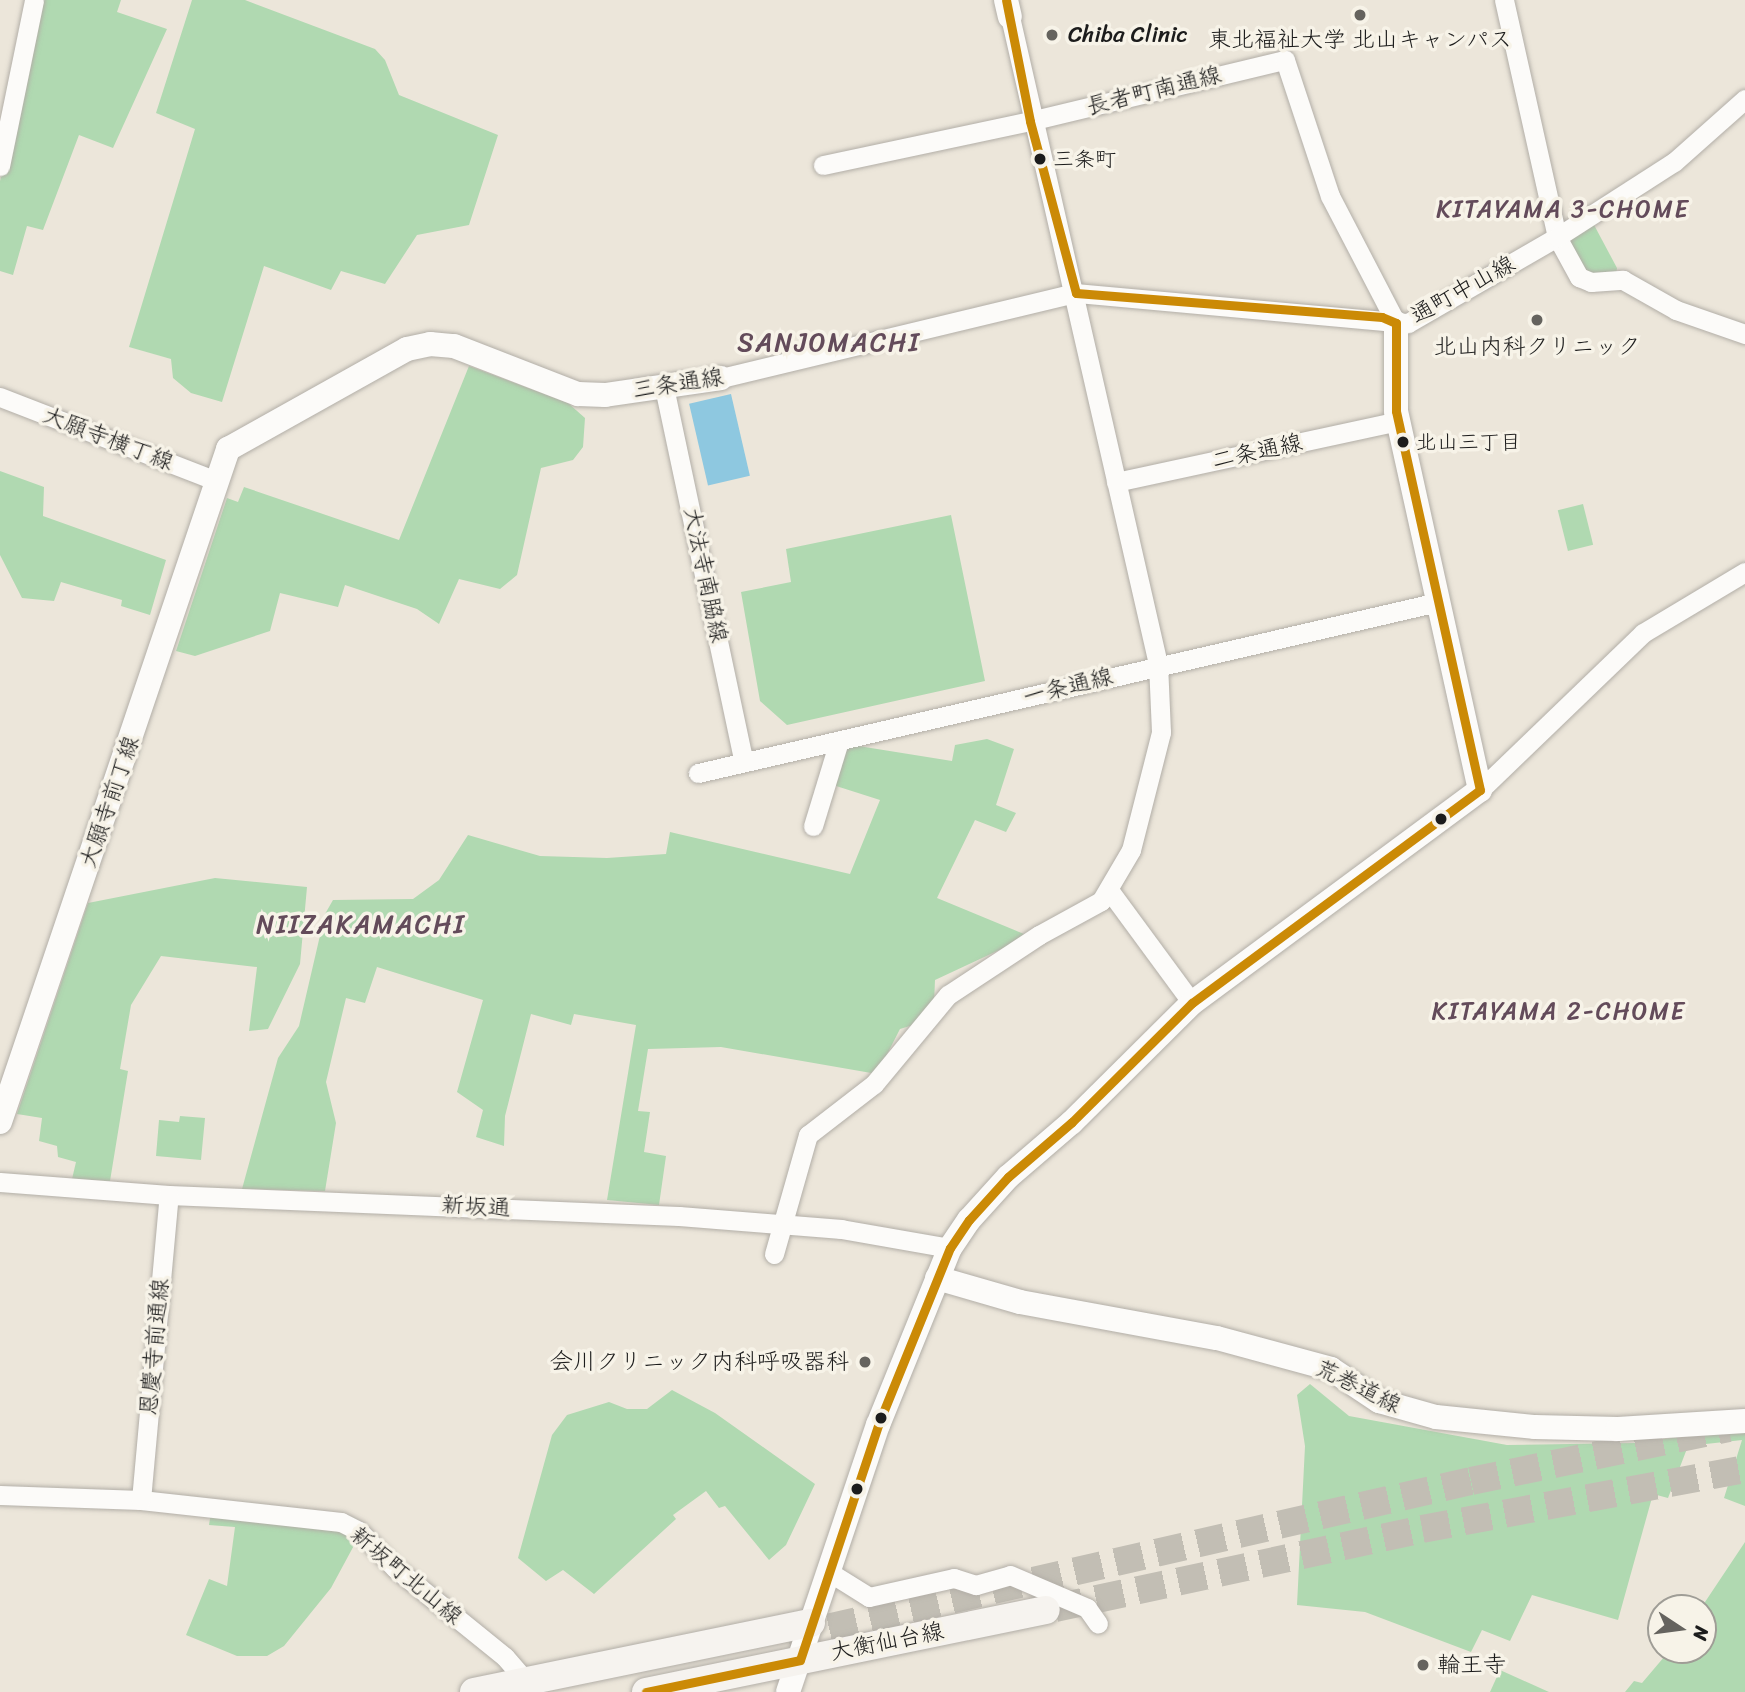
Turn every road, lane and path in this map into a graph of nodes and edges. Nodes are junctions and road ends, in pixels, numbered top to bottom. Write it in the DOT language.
graph roads {
  1 [pos="34,0"];
  2 [pos="1504,0"];
  3 [pos="1008,8"];
  4 [pos="1745,99"];
  5 [pos="1030,121"];
  6 [pos="823,164"];
  7 [pos="0,166"];
  8 [pos="1557,237"];
  9 [pos="1076,293"];
  10 [pos="1396,323"];
  11 [pos="1745,334"];
  12 [pos="721,378"];
  13 [pos="664,387"];
  14 [pos="0,397"];
  15 [pos="1398,421"];
  16 [pos="216,481"];
  17 [pos="1116,482"];
  18 [pos="1745,572"];
  19 [pos="1438,602"];
  20 [pos="1158,664"];
  21 [pos="839,741"];
  22 [pos="744,762"];
  23 [pos="698,773"];
  24 [pos="1480,790"];
  25 [pos="813,826"];
  26 [pos="1109,890"];
  27 [pos="1192,1003"];
  28 [pos="0,1122"];
  29 [pos="0,1182"];
  30 [pos="169,1195"];
  31 [pos="780,1224"];
  32 [pos="950,1248"];
  33 [pos="774,1254"];
  34 [pos="937,1278"];
  35 [pos="1745,1421"];
  36 [pos="0,1495"];
  37 [pos="141,1500"];
  38 [pos="829,1572"];
  39 [pos="1046,1610"];
  40 [pos="811,1623"];
  41 [pos="1098,1624"];
  42 [pos="800,1660"];
  43 [pos="537,1688"];
  44 [pos="474,1692"];
  45 [pos="646,1692"];
  46 [pos="788,1692"];
  1 -- 7 [label="street"];
  2 -- 8 [label="street"];
  3 -- 5 [label="street"];
  4 -- 8 [label="street, 通町中山線"];
  5 -- 6 [label="street, 長者町南通線"];
  5 -- 9 [label="street"];
  5 -- 10 [label="street, 長者町南通線"];
  8 -- 10 [label="street, 通町中山線"];
  8 -- 11 [label="street"];
  9 -- 10 [label="street, 三条通線"];
  9 -- 12 [label="street, 三条通線"];
  9 -- 17 [label="street"];
  10 -- 15 [label="street, 通町中山線"];
  12 -- 13 [label="street, 三条通線"];
  13 -- 16 [label="street, 三条通線"];
  13 -- 22 [label="street, 大法寺南脇線"];
  14 -- 16 [label="street, 大願寺横丁線"];
  15 -- 17 [label="street, 二条通線"];
  15 -- 19 [label="street, 通町中山線"];
  16 -- 28 [label="street, 大願寺前丁線"];
  17 -- 20 [label="street"];
  18 -- 24 [label="street"];
  19 -- 20 [label="street, 一条通線"];
  19 -- 24 [label="street, 通町中山線"];
  20 -- 21 [label="street, 一条通線"];
  20 -- 26 [label="street"];
  21 -- 22 [label="street, 一条通線"];
  21 -- 25 [label="street"];
  22 -- 23 [label="street, 一条通線"];
  24 -- 27 [label="street"];
  26 -- 27 [label="street"];
  26 -- 31 [label="street"];
  27 -- 32 [label="street"];
  29 -- 30 [label="street, 新坂通"];
  30 -- 31 [label="street, 新坂通"];
  30 -- 37 [label="street, 恩慶寺前通線"];
  31 -- 32 [label="street, 新坂通"];
  31 -- 33 [label="street"];
  32 -- 34 [label="street"];
  34 -- 35 [label="street, 荒巻道線"];
  34 -- 38 [label="street"];
  36 -- 37 [label="street, 新坂町北山線"];
  37 -- 43 [label="street, 新坂町北山線"];
  38 -- 40 [label="street"];
  38 -- 41 [label="street"];
  39 -- 42 [label="main road, 大衡仙台線"];
  40 -- 42 [label="street"];
  40 -- 43 [label="main road"];
  42 -- 45 [label="main road, 大衡仙台線"];
  42 -- 46 [label="street"];
  43 -- 44 [label="main road"];
}
